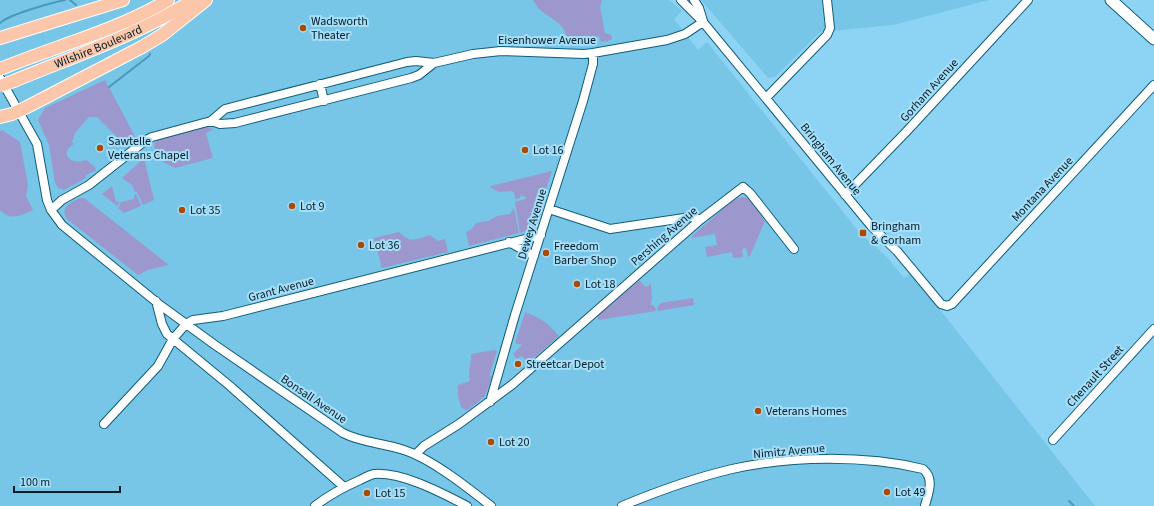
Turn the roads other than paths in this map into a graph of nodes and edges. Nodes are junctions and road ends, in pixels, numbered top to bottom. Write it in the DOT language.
graph roads {
  1 [pos="123,0"];
  2 [pos="168,0"];
  3 [pos="193,0"];
  4 [pos="206,0"];
  5 [pos="681,0"];
  6 [pos="694,0"];
  7 [pos="828,0"];
  8 [pos="1028,0"];
  9 [pos="1111,0"];
  10 [pos="703,22"];
  11 [pos="0,38"];
  12 [pos="1154,39"];
  13 [pos="593,53"];
  14 [pos="434,63"];
  15 [pos="3,68"];
  16 [pos="0,78"];
  17 [pos="320,84"];
  18 [pos="1154,85"];
  19 [pos="0,86"];
  20 [pos="766,98"];
  21 [pos="324,101"];
  22 [pos="19,111"];
  23 [pos="0,117"];
  24 [pos="211,121"];
  25 [pos="845,195"];
  26 [pos="549,209"];
  27 [pos="51,210"];
  28 [pos="700,220"];
  29 [pos="541,235"];
  30 [pos="509,242"];
  31 [pos="794,249"];
  32 [pos="534,256"];
  33 [pos="156,301"];
  34 [pos="947,306"];
  35 [pos="186,324"];
  36 [pos="1154,329"];
  37 [pos="173,339"];
  38 [pos="490,402"];
  39 [pos="104,424"];
  40 [pos="1053,440"];
  41 [pos="416,454"];
  42 [pos="344,487"];
  43 [pos="315,506"];
  44 [pos="467,506"];
  45 [pos="491,506"];
  46 [pos="622,506"];
  47 [pos="925,506"];
  1 -- 11 [label="main road"];
  2 -- 15 [label="main road, Wilshire Boulevard"];
  3 -- 19 [label="main road, Wilshire Boulevard, bridge"];
  4 -- 22 [label="main road"];
  5 -- 10 [label="street, Bringham Avenue"];
  6 -- 10 [label="street, Bringham Avenue"];
  7 -- 20 [label="street"];
  8 -- 25 [label="street, Gorham Avenue"];
  9 -- 12 [label="street"];
  10 -- 13 [label="street, Eisenhower Avenue"];
  10 -- 20 [label="street, Bringham Avenue"];
  13 -- 14 [label="street, Eisenhower Avenue"];
  13 -- 26 [label="street, Dewey Avenue"];
  14 -- 17 [label="street, Eisenhower Avenue"];
  14 -- 21 [label="street, Eisenhower Avenue"];
  16 -- 22 [label="street, Bonsall Avenue"];
  17 -- 21 [label="street"];
  17 -- 24 [label="street, Eisenhower Avenue"];
  18 -- 34 [label="street, Montana Avenue"];
  20 -- 25 [label="street, Bringham Avenue"];
  21 -- 24 [label="street, Eisenhower Avenue"];
  22 -- 23 [label="main road"];
  22 -- 27 [label="street, Bonsall Avenue"];
  24 -- 27 [label="street, Eisenhower Avenue"];
  25 -- 34 [label="street, Bringham Avenue"];
  26 -- 28 [label="street"];
  26 -- 29 [label="street, Dewey Avenue"];
  27 -- 33 [label="street, Bonsall Avenue"];
  28 -- 31 [label="street, Pershing Avenue"];
  28 -- 38 [label="street, Pershing Avenue"];
  29 -- 30 [label="street, Grant Avenue"];
  29 -- 32 [label="street, Dewey Avenue"];
  30 -- 32 [label="street"];
  30 -- 35 [label="street, Grant Avenue"];
  32 -- 38 [label="street, Dewey Avenue"];
  33 -- 35 [label="street, Bonsall Avenue"];
  33 -- 37 [label="street"];
  35 -- 37 [label="street"];
  35 -- 41 [label="street, Bonsall Avenue"];
  36 -- 40 [label="street, Chenault Street"];
  37 -- 39 [label="street"];
  37 -- 42 [label="street"];
  38 -- 41 [label="street, Pershing Avenue"];
  41 -- 45 [label="street, Bonsall Avenue"];
  42 -- 43 [label="street"];
  42 -- 44 [label="street"];
  46 -- 47 [label="street, Nimitz Avenue"];
}
